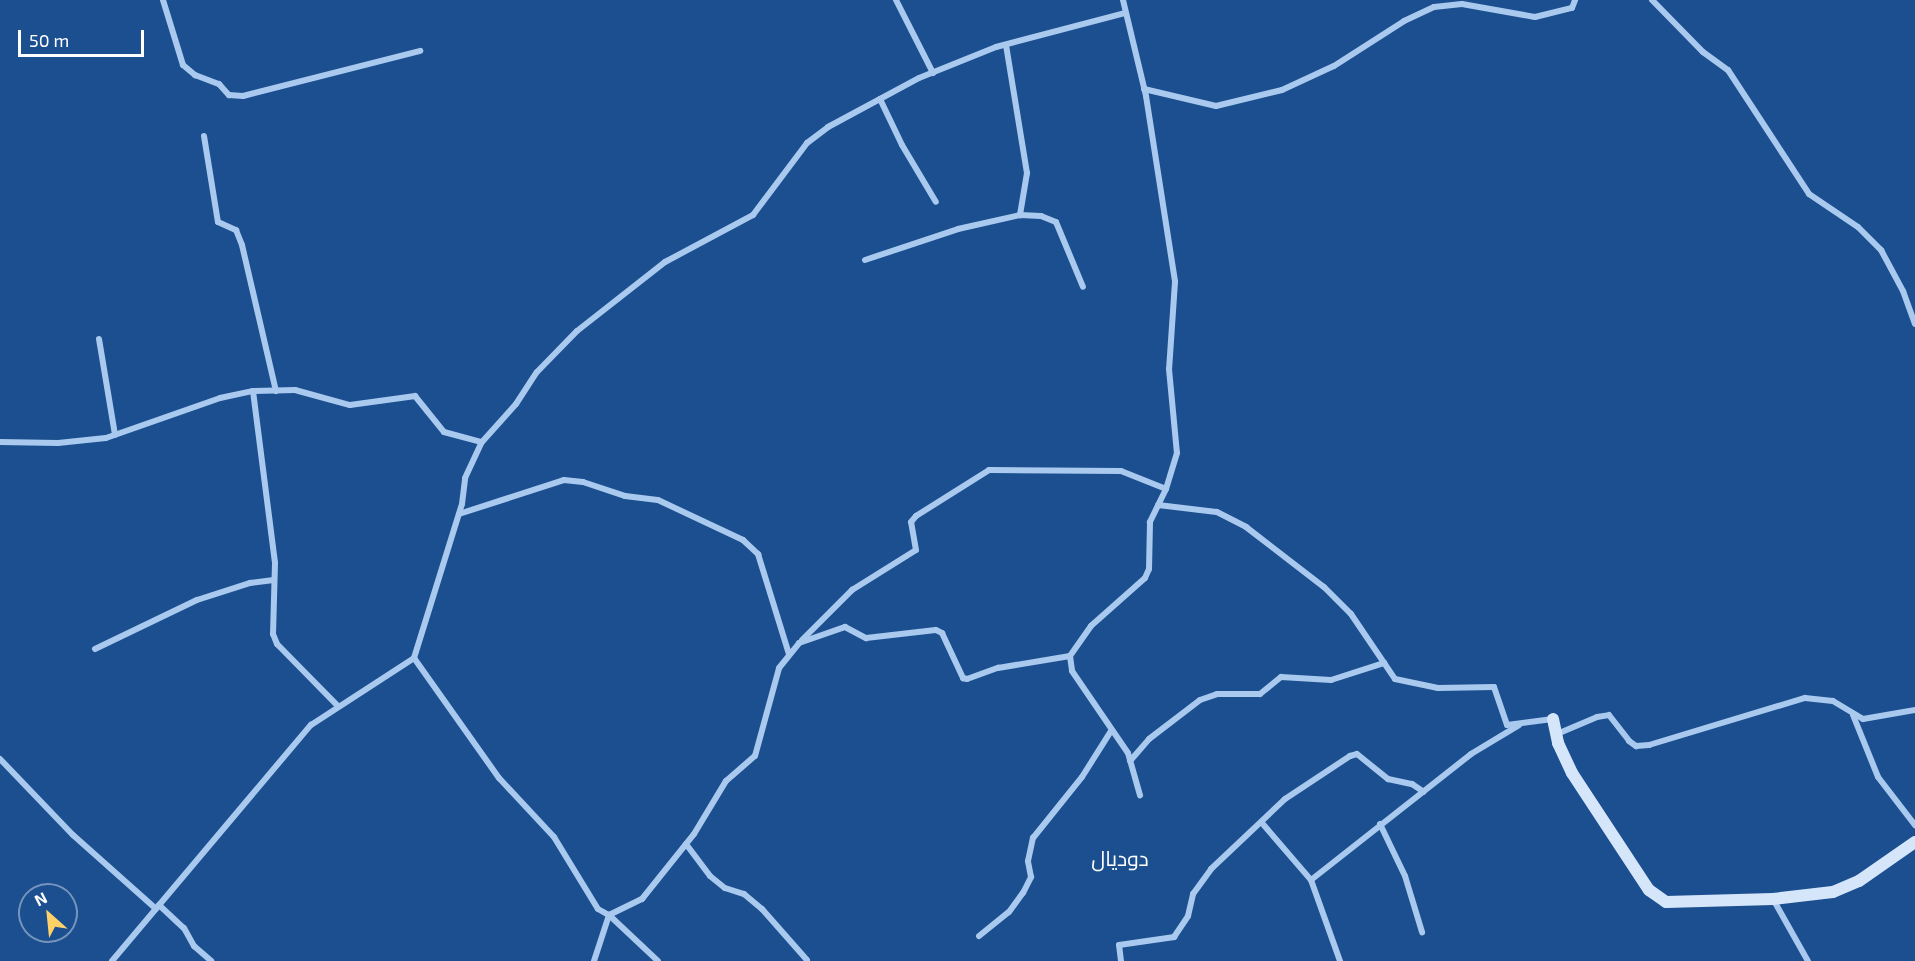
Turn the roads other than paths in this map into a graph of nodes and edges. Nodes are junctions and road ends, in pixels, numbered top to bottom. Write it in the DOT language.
graph roads {
  1 [pos="163,0"];
  2 [pos="896,0"];
  3 [pos="1123,0"];
  4 [pos="1575,0"];
  5 [pos="1652,0"];
  6 [pos="1125,14"];
  7 [pos="1006,45"];
  8 [pos="420,51"];
  9 [pos="933,73"];
  10 [pos="1144,89"];
  11 [pos="880,99"];
  12 [pos="204,136"];
  13 [pos="936,202"];
  14 [pos="1020,215"];
  15 [pos="865,260"];
  16 [pos="1083,287"];
  17 [pos="1915,324"];
  18 [pos="99,339"];
  19 [pos="254,391"];
  20 [pos="276,391"];
  21 [pos="115,435"];
  22 [pos="0,442"];
  23 [pos="482,442"];
  24 [pos="1166,489"];
  25 [pos="1158,505"];
  26 [pos="459,514"];
  27 [pos="274,580"];
  28 [pos="799,643"];
  29 [pos="95,649"];
  30 [pos="789,654"];
  31 [pos="1070,656"];
  32 [pos="414,658"];
  33 [pos="1384,663"];
  34 [pos="337,705"];
  35 [pos="1915,710"];
  36 [pos="1852,714"];
  37 [pos="1553,718"];
  38 [pos="1520,725"];
  39 [pos="1111,731"];
  40 [pos="1556,734"];
  41 [pos="0,759"];
  42 [pos="1130,761"];
  43 [pos="1424,792"];
  44 [pos="1140,795"];
  45 [pos="1262,823"];
  46 [pos="1380,824"];
  47 [pos="1915,825"];
  48 [pos="1915,842"];
  49 [pos="686,844"];
  50 [pos="1311,880"];
  51 [pos="1773,899"];
  52 [pos="158,907"];
  53 [pos="609,915"];
  54 [pos="1422,932"];
  55 [pos="979,936"];
  56 [pos="807,960"];
  57 [pos="112,961"];
  58 [pos="211,961"];
  59 [pos="594,961"];
  60 [pos="658,961"];
  61 [pos="1121,961"];
  62 [pos="1340,961"];
  63 [pos="1808,961"];
  1 -- 8 [label="street"];
  2 -- 9 [label="street"];
  3 -- 6 [label="street"];
  4 -- 10 [label="street"];
  5 -- 17 [label="street"];
  6 -- 7 [label="street"];
  6 -- 10 [label="street"];
  7 -- 9 [label="street"];
  7 -- 14 [label="street"];
  9 -- 11 [label="street"];
  10 -- 24 [label="street"];
  11 -- 13 [label="street"];
  11 -- 23 [label="street"];
  12 -- 20 [label="street"];
  14 -- 15 [label="street"];
  14 -- 16 [label="street"];
  18 -- 21 [label="street"];
  19 -- 20 [label="street"];
  19 -- 21 [label="street"];
  19 -- 27 [label="street"];
  20 -- 23 [label="street"];
  21 -- 22 [label="street"];
  23 -- 26 [label="street"];
  24 -- 25 [label="street"];
  24 -- 28 [label="street"];
  25 -- 31 [label="street"];
  25 -- 33 [label="street"];
  26 -- 30 [label="street"];
  26 -- 32 [label="street"];
  27 -- 29 [label="street"];
  27 -- 34 [label="street"];
  28 -- 30 [label="street"];
  28 -- 31 [label="street"];
  30 -- 49 [label="street"];
  31 -- 39 [label="street"];
  32 -- 34 [label="street"];
  32 -- 53 [label="street"];
  33 -- 38 [label="street"];
  33 -- 42 [label="street"];
  34 -- 52 [label="street"];
  35 -- 36 [label="street"];
  36 -- 40 [label="street"];
  36 -- 47 [label="street"];
  37 -- 38 [label="street"];
  37 -- 40 [label="street"];
  38 -- 43 [label="street"];
  39 -- 42 [label="street"];
  39 -- 55 [label="street"];
  40 -- 51 [label="street"];
  41 -- 52 [label="street"];
  42 -- 44 [label="street"];
  43 -- 45 [label="street"];
  43 -- 46 [label="street"];
  45 -- 50 [label="street"];
  45 -- 61 [label="street"];
  46 -- 50 [label="street"];
  46 -- 54 [label="street"];
  48 -- 51 [label="street"];
  49 -- 53 [label="street"];
  49 -- 56 [label="street"];
  50 -- 62 [label="street"];
  51 -- 63 [label="street"];
  52 -- 57 [label="street"];
  52 -- 58 [label="street"];
  53 -- 59 [label="street"];
  53 -- 60 [label="street"];
}
